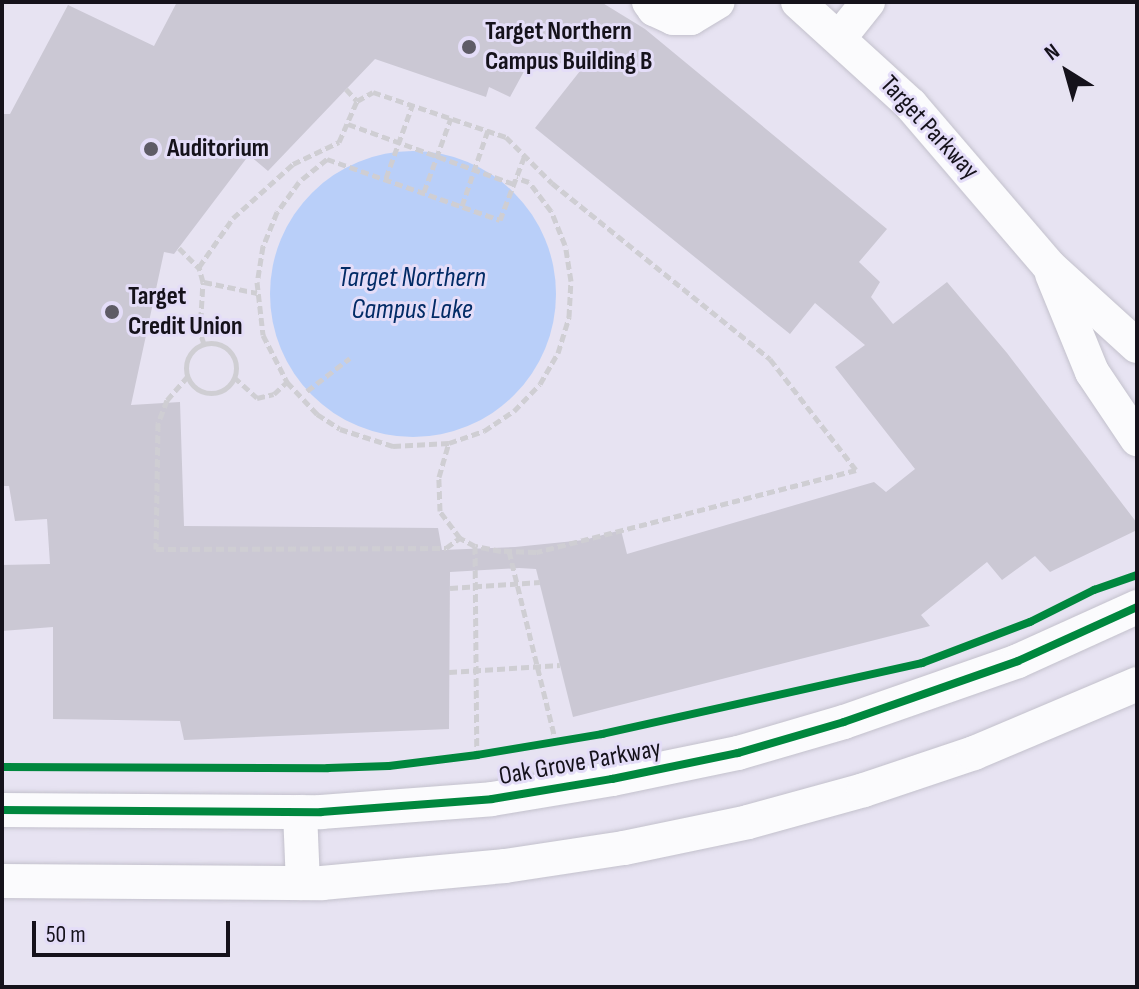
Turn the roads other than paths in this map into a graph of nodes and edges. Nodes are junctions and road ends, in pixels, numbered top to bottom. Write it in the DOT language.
graph roads {
  1 [pos="649,2"];
  2 [pos="718,2"];
  3 [pos="798,2"];
  4 [pos="868,2"];
  5 [pos="840,37"];
  6 [pos="1049,266"];
  7 [pos="1137,346"];
  8 [pos="1137,439"];
  9 [pos="1137,607"];
  10 [pos="1137,684"];
  11 [pos="2,810"];
  12 [pos="300,812"];
  13 [pos="2,881"];
  14 [pos="303,883"];
  1 -- 2 [label="street"];
  3 -- 5 [label="street, Target Parkway"];
  4 -- 5 [label="street"];
  5 -- 6 [label="street, Target Parkway"];
  6 -- 7 [label="street, Target Parkway"];
  6 -- 8 [label="street, Target Parkway"];
  9 -- 12 [label="street, Oak Grove Parkway"];
  10 -- 14 [label="street"];
  11 -- 12 [label="street, Oak Grove Parkway"];
  12 -- 14 [label="street"];
  13 -- 14 [label="street"];
}
